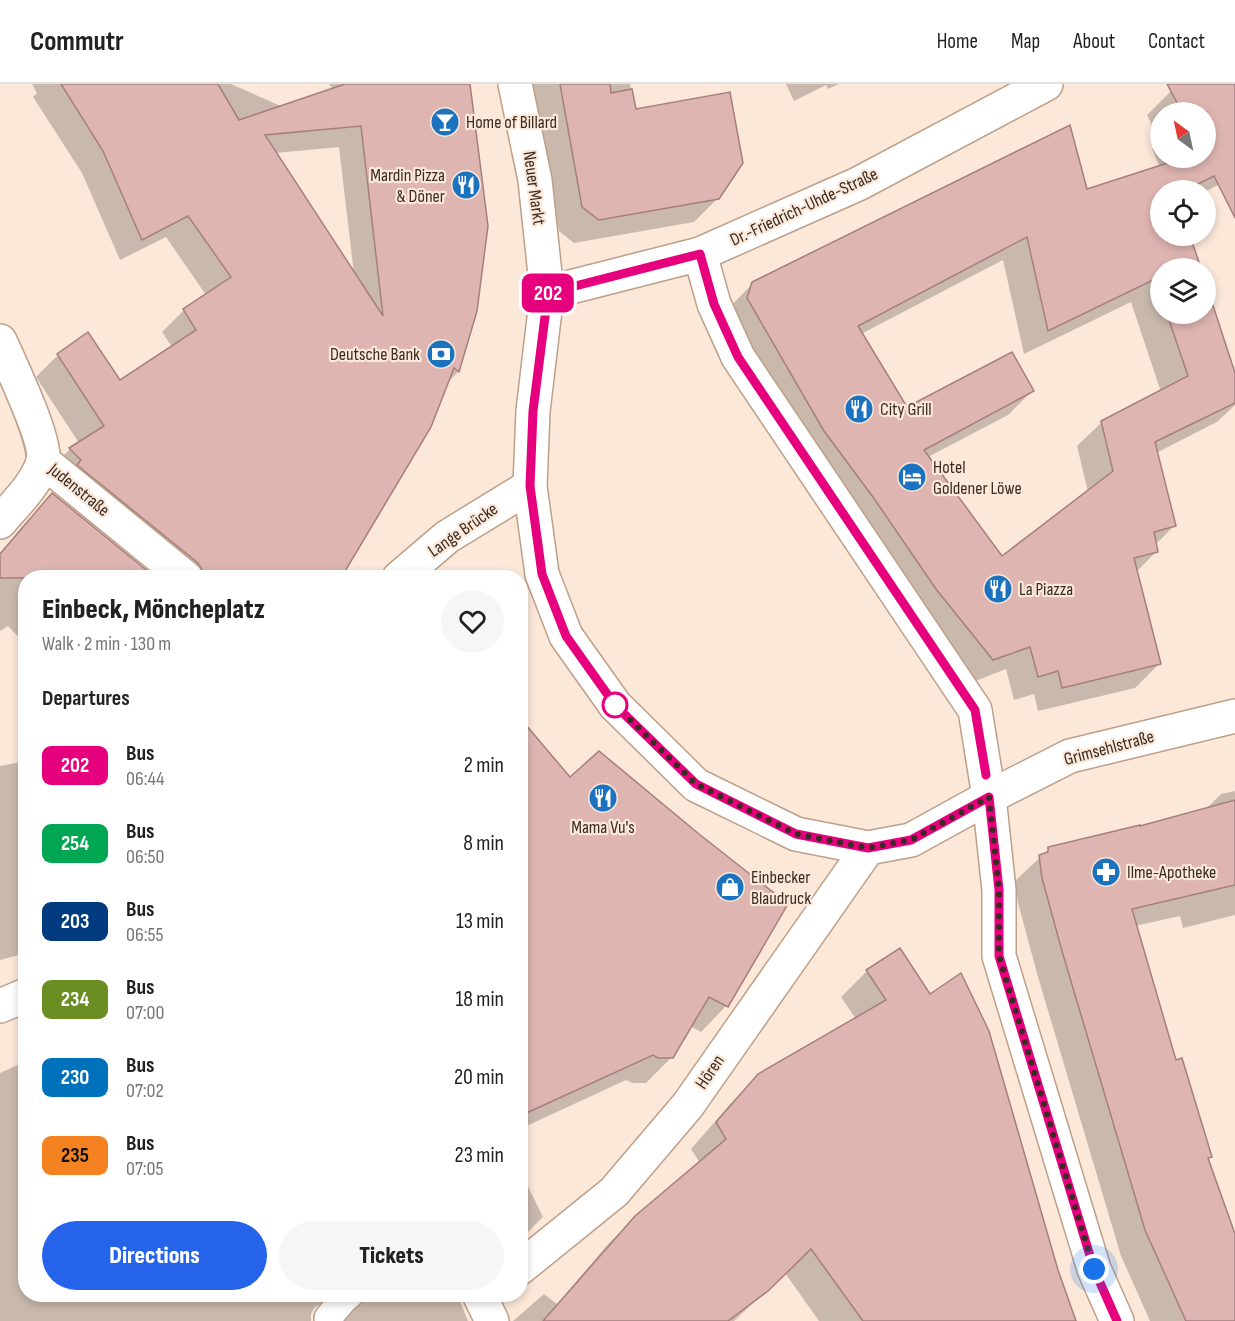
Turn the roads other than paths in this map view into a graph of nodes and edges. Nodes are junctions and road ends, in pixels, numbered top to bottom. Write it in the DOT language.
graph roads {
  1 [pos="515,84"];
  2 [pos="1046,84"];
  3 [pos="700,254"];
  4 [pos="548,293"];
  5 [pos="0,342"];
  6 [pos="44,461"];
  7 [pos="530,486"];
  8 [pos="0,522"];
  9 [pos="176,570"];
  10 [pos="408,570"];
  11 [pos="1235,716"];
  12 [pos="989,797"];
  13 [pos="868,848"];
  14 [pos="18,998"];
  15 [pos="0,1006"];
  16 [pos="528,1262"];
  17 [pos="341,1302"];
  18 [pos="328,1318"];
  19 [pos="1117,1321"];
  1 -- 4 [label="street, Neuer Markt"];
  2 -- 3 [label="street, Dr.-Friedrich-Uhde-Straße"];
  3 -- 4 [label="street, Dr.-Friedrich-Uhde-Straße"];
  3 -- 12 [label="street"];
  4 -- 7 [label="street, Neuer Markt"];
  5 -- 6 [label="street, Judenstraße"];
  6 -- 8 [label="street"];
  6 -- 9 [label="street, Judenstraße"];
  7 -- 10 [label="street, Lange Brücke"];
  7 -- 13 [label="street, Neuer Markt"];
  11 -- 12 [label="street, Grimsehlstraße"];
  12 -- 13 [label="street, Grimsehlstraße"];
  12 -- 19 [label="street"];
  13 -- 16 [label="street, Hören"];
  14 -- 15 [label="street"];
  17 -- 18 [label="lane"];
}
